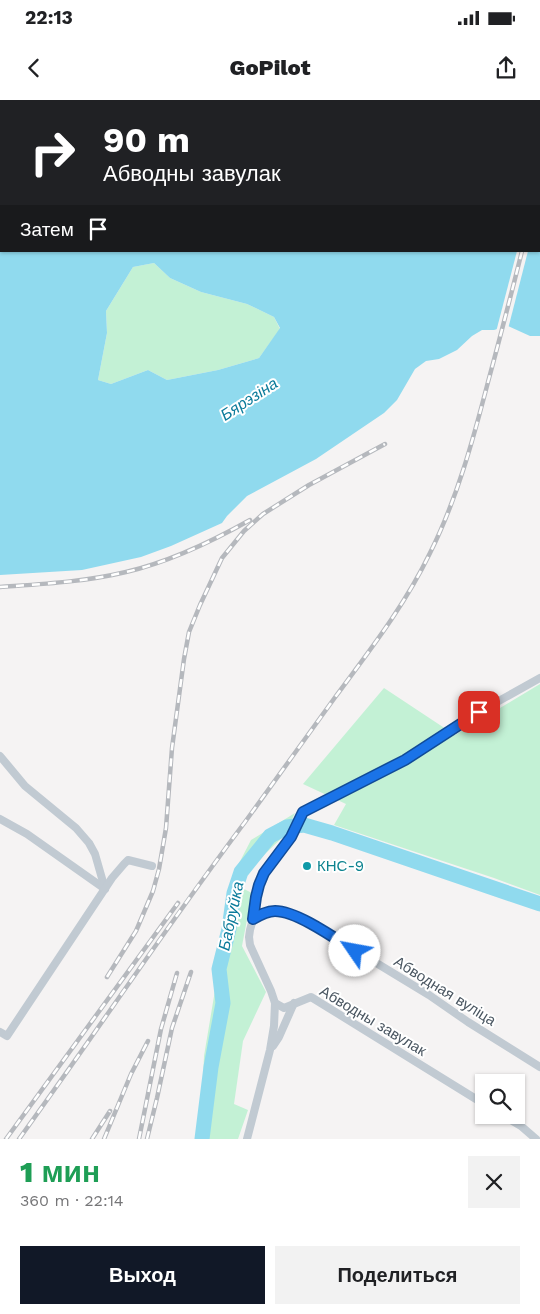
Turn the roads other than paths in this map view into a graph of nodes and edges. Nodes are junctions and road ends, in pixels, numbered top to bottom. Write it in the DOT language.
graph roads {
  1 [pos="540,678"];
  2 [pos="0,756"];
  3 [pos="2,823"];
  4 [pos="152,866"];
  5 [pos="105,889"];
  6 [pos="253,919"];
  7 [pos="275,1003"];
  8 [pos="294,1003"];
  9 [pos="0,1032"];
  10 [pos="270,1050"];
  11 [pos="540,1067"];
  12 [pos="475,1098"];
  13 [pos="518,1124"];
  14 [pos="247,1139"];
  15 [pos="536,1139"];
  1 -- 6 [label="street"];
  2 -- 5 [label="street"];
  3 -- 5 [label="street"];
  4 -- 5 [label="street"];
  5 -- 9 [label="street"];
  6 -- 7 [label="street"];
  6 -- 11 [label="street, Абводная вуліца"];
  7 -- 8 [label="street, Абводны завулак"];
  7 -- 10 [label="street"];
  8 -- 10 [label="street"];
  8 -- 12 [label="street, Абводны завулак"];
  10 -- 14 [label="street"];
  13 -- 15 [label="street"];
}
